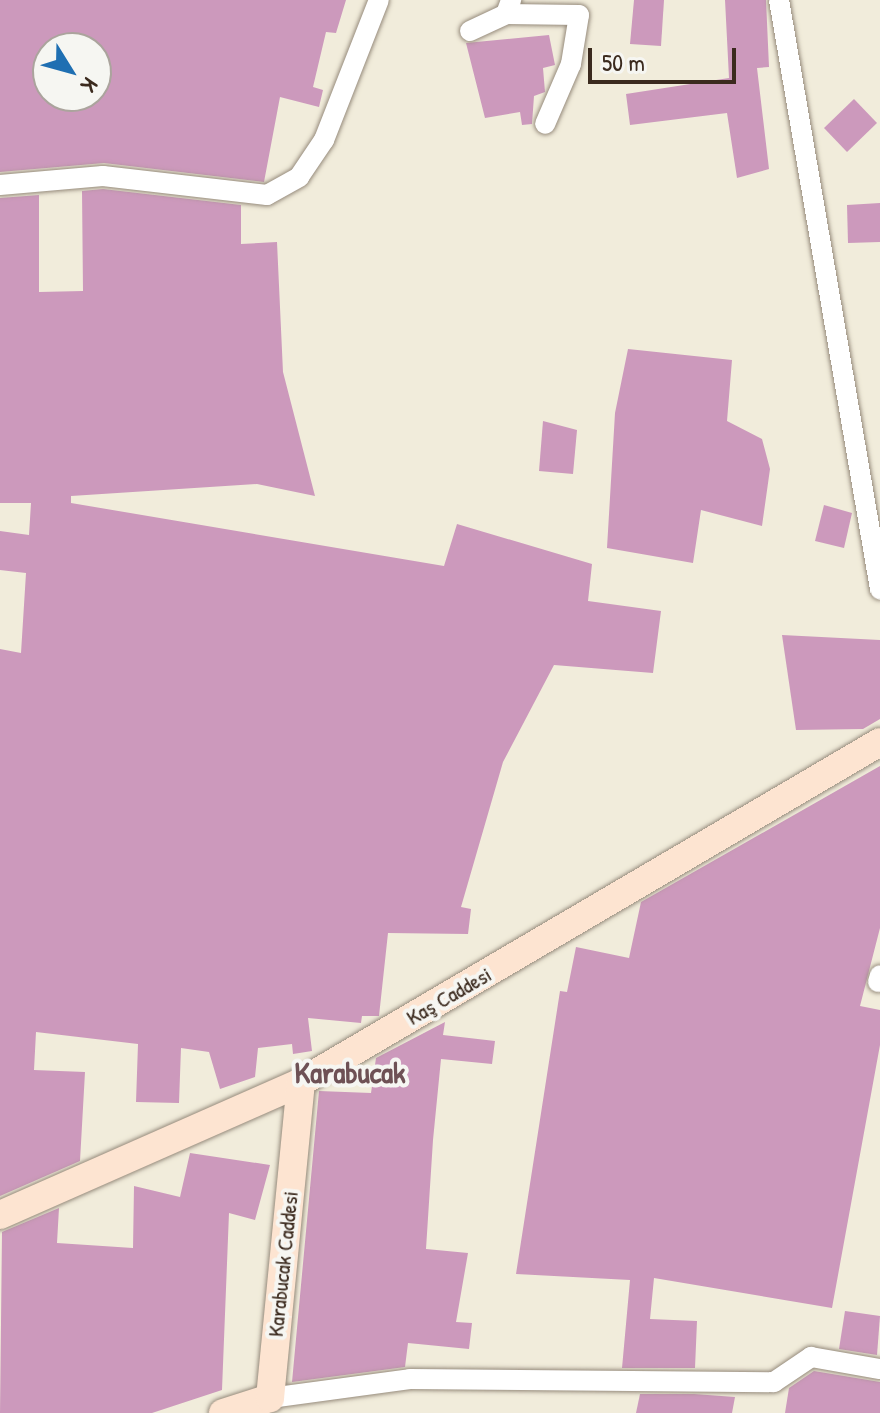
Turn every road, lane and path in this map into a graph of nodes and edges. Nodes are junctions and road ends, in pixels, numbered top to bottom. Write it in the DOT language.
graph roads {
  1 [pos="379,0"];
  2 [pos="779,0"];
  3 [pos="509,7"];
  4 [pos="470,31"];
  5 [pos="545,124"];
  6 [pos="0,185"];
  7 [pos="880,589"];
  8 [pos="880,742"];
  9 [pos="301,1082"];
  10 [pos="0,1215"];
  11 [pos="880,1369"];
  12 [pos="270,1398"];
  13 [pos="223,1413"];
  1 -- 6 [label="street"];
  2 -- 7 [label="street"];
  3 -- 4 [label="street"];
  3 -- 5 [label="street"];
  8 -- 9 [label="street, Kaş Caddesi"];
  9 -- 10 [label="street, Kaş Caddesi"];
  9 -- 12 [label="street, Karabucak Caddesi"];
  11 -- 12 [label="street"];
  12 -- 13 [label="street"];
}
